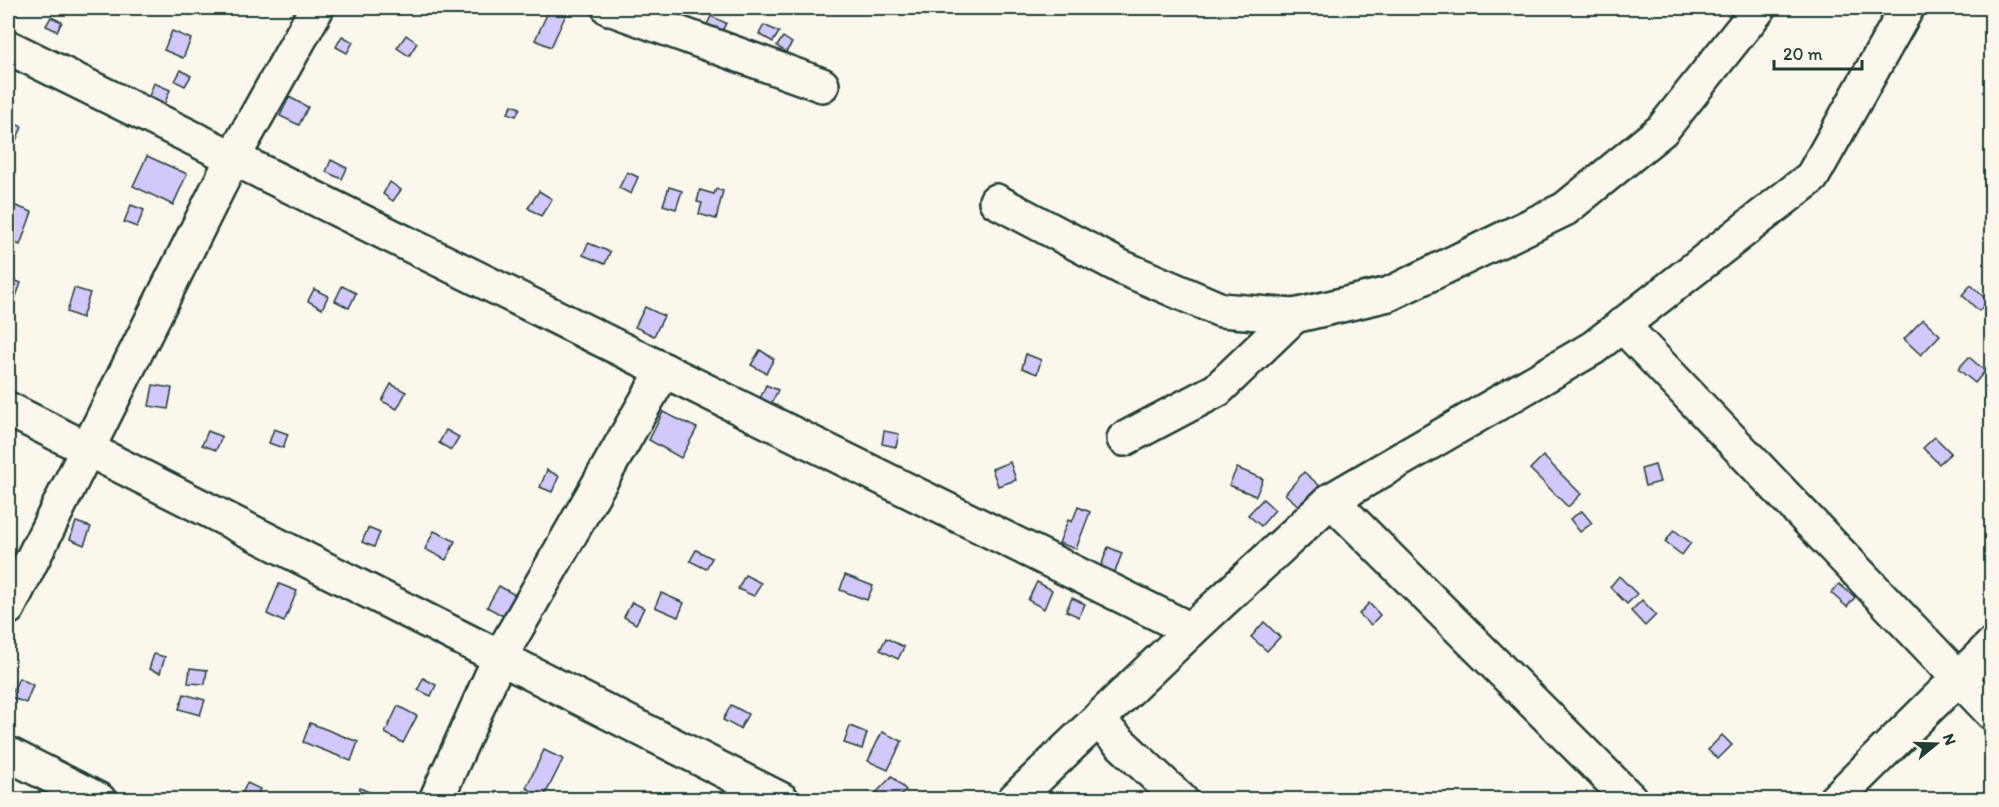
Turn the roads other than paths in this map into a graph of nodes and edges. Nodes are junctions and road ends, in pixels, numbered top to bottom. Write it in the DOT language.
graph roads {
  1 [pos="316,8"];
  2 [pos="609,8"];
  3 [pos="1759,8"];
  4 [pos="1907,8"];
  5 [pos="8,47"];
  6 [pos="822,85"];
  7 [pos="233,158"];
  8 [pos="996,201"];
  9 [pos="1294,316"];
  10 [pos="1622,325"];
  11 [pos="664,370"];
  12 [pos="8,409"];
  13 [pos="1124,439"];
  14 [pos="87,449"];
  15 [pos="1331,500"];
  16 [pos="8,608"];
  17 [pos="1191,630"];
  18 [pos="1992,645"];
  19 [pos="500,657"];
  20 [pos="1957,679"];
  21 [pos="1992,713"];
  22 [pos="1096,721"];
  23 [pos="8,754"];
  24 [pos="99,800"];
  25 [pos="436,800"];
  26 [pos="782,800"];
  27 [pos="1014,800"];
  28 [pos="1181,800"];
  29 [pos="1631,800"];
  30 [pos="1835,800"];
  1 -- 7 [label="street"];
  2 -- 6 [label="street"];
  3 -- 9 [label="street"];
  4 -- 10 [label="street"];
  5 -- 7 [label="street"];
  7 -- 11 [label="street"];
  7 -- 14 [label="street"];
  8 -- 9 [label="street"];
  9 -- 13 [label="street"];
  10 -- 15 [label="street"];
  10 -- 20 [label="street"];
  11 -- 17 [label="street"];
  11 -- 19 [label="street"];
  12 -- 14 [label="street"];
  14 -- 16 [label="street"];
  14 -- 19 [label="street"];
  15 -- 17 [label="street"];
  15 -- 29 [label="street"];
  17 -- 22 [label="street"];
  18 -- 20 [label="street"];
  19 -- 25 [label="street"];
  19 -- 26 [label="street"];
  20 -- 21 [label="street"];
  20 -- 30 [label="street"];
  22 -- 27 [label="street"];
  22 -- 28 [label="street"];
  23 -- 24 [label="street"];
}
